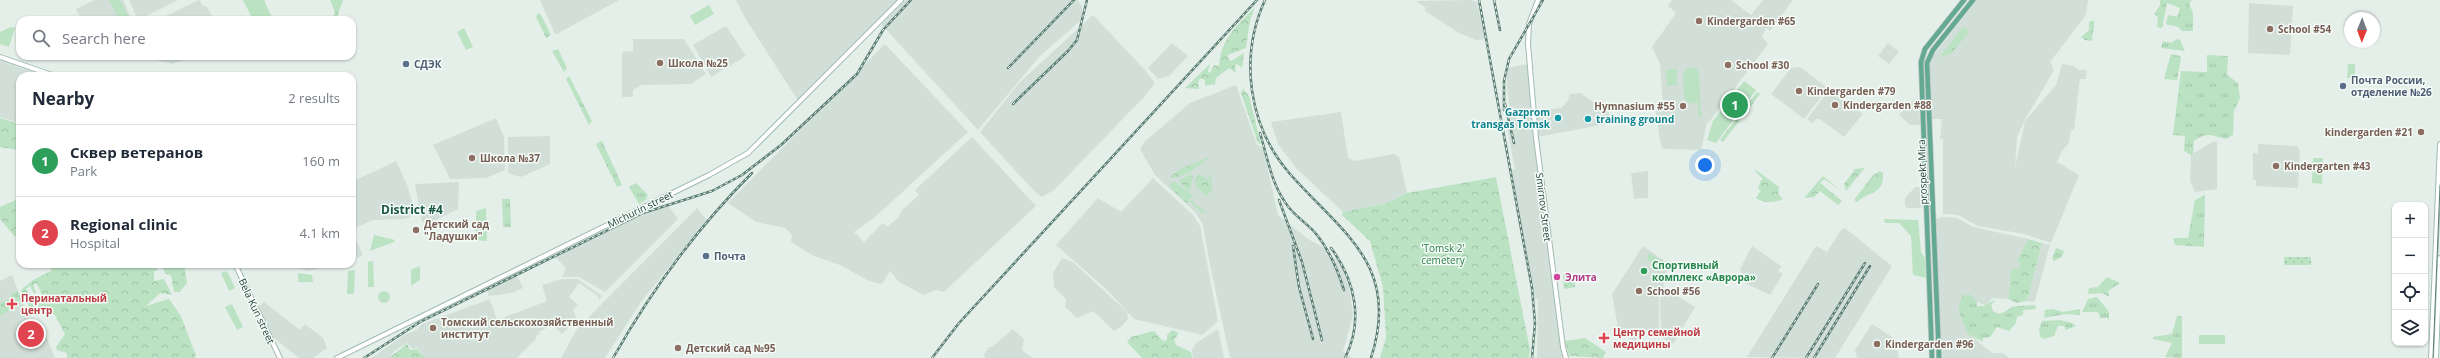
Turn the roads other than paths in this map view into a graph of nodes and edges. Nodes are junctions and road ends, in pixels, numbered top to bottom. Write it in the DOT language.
graph roads {
  1 [pos="901,0"];
  2 [pos="1538,0"];
  3 [pos="1964,0"];
  4 [pos="1973,0"];
  5 [pos="1949,18"];
  6 [pos="1955,23"];
  7 [pos="0,57"];
  8 [pos="43,72"];
  9 [pos="1922,113"];
  10 [pos="1929,113"];
  11 [pos="1923,128"];
  12 [pos="1930,128"];
  13 [pos="2440,144"];
  14 [pos="2440,258"];
  15 [pos="237,268"];
  16 [pos="1930,293"];
  17 [pos="1936,293"];
  18 [pos="280,358"];
  19 [pos="338,358"];
  20 [pos="1566,358"];
  21 [pos="1932,358"];
  22 [pos="1939,358"];
  23 [pos="2431,358"];
  24 [pos="2436,358"];
  1 -- 19 [label="main road, Michurin street"];
  2 -- 20 [label="main road, Smirnov Street"];
  3 -- 5 [label="main road, prospekt Mira"];
  4 -- 6 [label="main road, prospekt Mira"];
  5 -- 6 [label="main road"];
  5 -- 9 [label="main road, prospekt Mira"];
  6 -- 10 [label="main road, prospekt Mira"];
  7 -- 8 [label="main road"];
  9 -- 10 [label="main road"];
  9 -- 11 [label="main road, prospekt Mira"];
  10 -- 12 [label="main road, prospekt Mira"];
  11 -- 12 [label="main road"];
  11 -- 16 [label="main road, prospekt Mira"];
  12 -- 17 [label="main road, prospekt Mira"];
  13 -- 23 [label="main road"];
  14 -- 24 [label="main road"];
  15 -- 18 [label="main road, Bela Kun street"];
  16 -- 17 [label="main road"];
  16 -- 21 [label="main road, prospekt Mira"];
  17 -- 22 [label="main road, prospekt Mira"];
}
